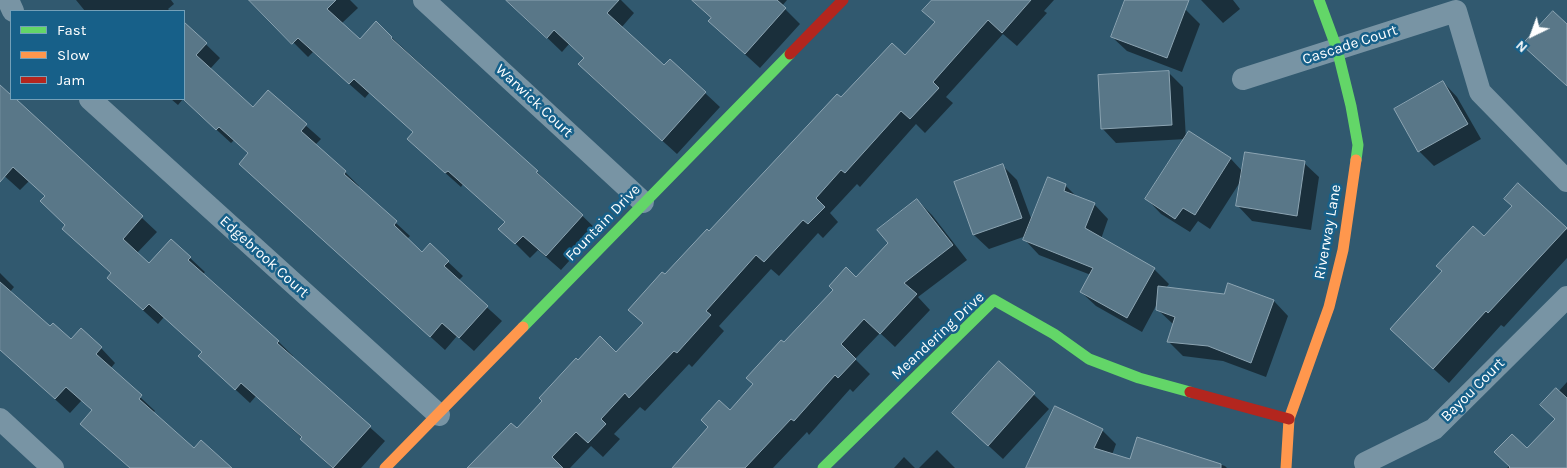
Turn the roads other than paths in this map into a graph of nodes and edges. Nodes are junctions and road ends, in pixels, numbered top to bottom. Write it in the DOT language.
graph roads {
  1 [pos="424,0"];
  2 [pos="842,0"];
  3 [pos="1319,0"];
  4 [pos="1337,48"];
  5 [pos="1243,79"];
  6 [pos="91,100"];
  7 [pos="1567,181"];
  8 [pos="643,202"];
  9 [pos="1567,296"];
  10 [pos="439,414"];
  11 [pos="0,419"];
  12 [pos="1289,419"];
  13 [pos="1365,463"];
  14 [pos="53,468"];
  15 [pos="385,468"];
  16 [pos="823,468"];
  17 [pos="1286,468"];
  1 -- 8 [label="street, Warwick Court"];
  2 -- 8 [label="street, Fountain Drive"];
  3 -- 4 [label="street, Riverway Lane"];
  4 -- 5 [label="street, Cascade Court"];
  4 -- 7 [label="street, Cascade Court"];
  4 -- 12 [label="street, Riverway Lane"];
  6 -- 10 [label="street, Edgebrook Court"];
  8 -- 10 [label="street, Fountain Drive"];
  9 -- 13 [label="street, Bayou Court"];
  10 -- 15 [label="street, Fountain Drive"];
  11 -- 14 [label="street"];
  12 -- 16 [label="street, Meandering Drive"];
  12 -- 17 [label="street, Riverway Lane"];
}
